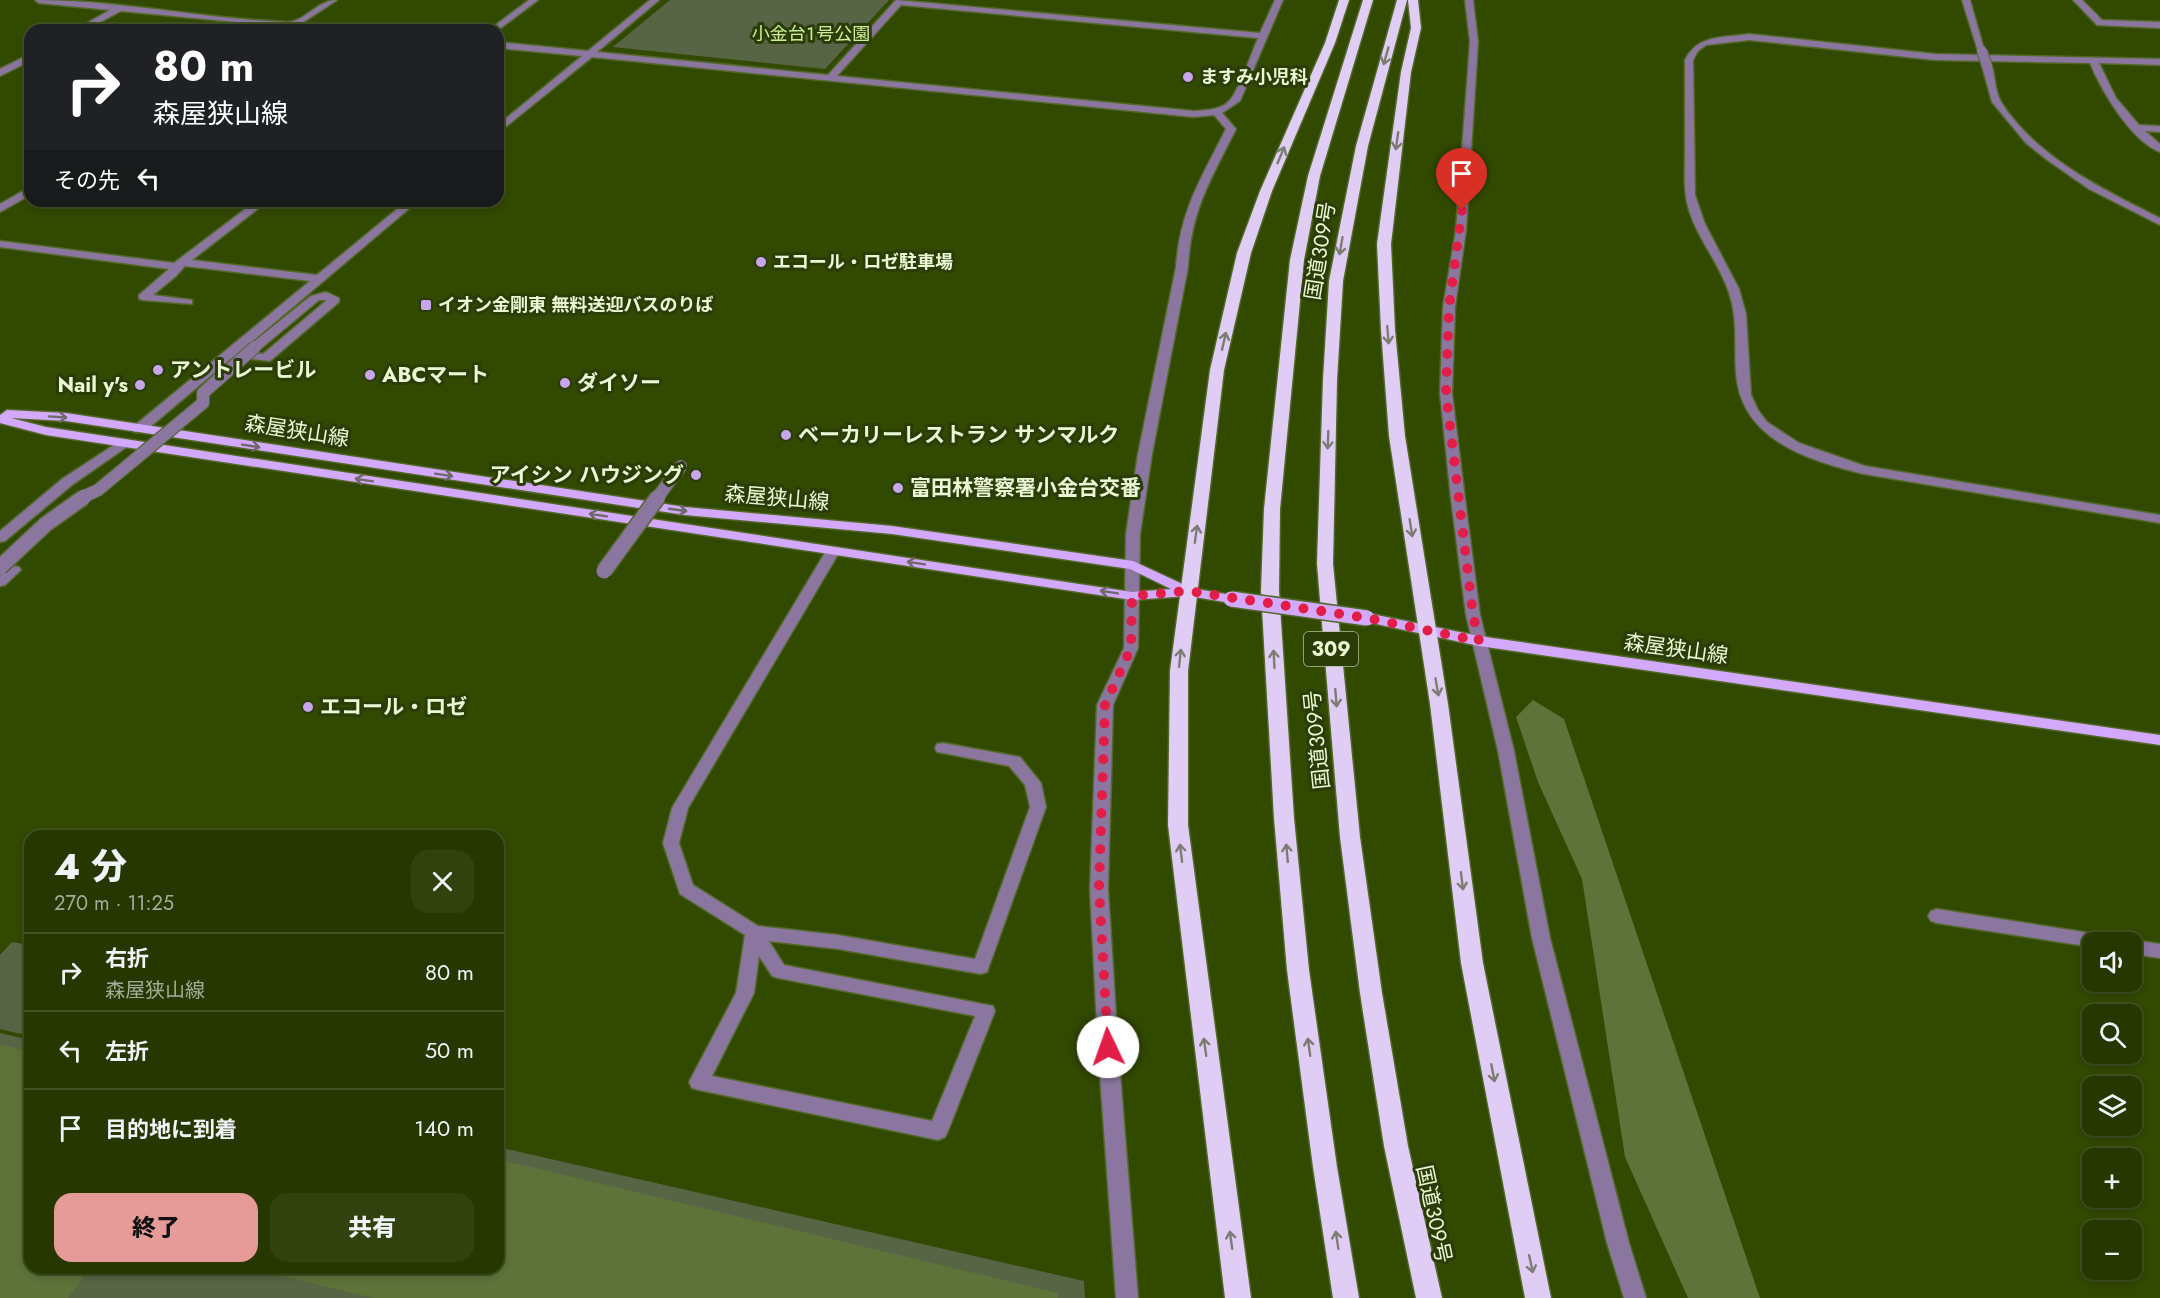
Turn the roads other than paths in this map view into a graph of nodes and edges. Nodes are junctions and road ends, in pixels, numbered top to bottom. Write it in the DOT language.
graph roads {
  1 [pos="39,0"];
  2 [pos="134,0"];
  3 [pos="333,0"];
  4 [pos="534,0"];
  5 [pos="655,0"];
  6 [pos="1279,0"];
  7 [pos="1344,0"];
  8 [pos="1368,0"];
  9 [pos="1402,0"];
  10 [pos="1413,0"];
  11 [pos="1469,0"];
  12 [pos="1966,0"];
  13 [pos="2077,0"];
  14 [pos="900,1"];
  15 [pos="120,8"];
  16 [pos="90,24"];
  17 [pos="262,24"];
  18 [pos="294,24"];
  19 [pos="501,24"];
  20 [pos="2160,25"];
  21 [pos="1265,36"];
  22 [pos="504,46"];
  23 [pos="590,54"];
  24 [pos="24,60"];
  25 [pos="2093,60"];
  26 [pos="2160,62"];
  27 [pos="0,73"];
  28 [pos="830,78"];
  29 [pos="1217,113"];
  30 [pos="504,125"];
  31 [pos="2136,128"];
  32 [pos="2160,129"];
  33 [pos="2160,149"];
  34 [pos="24,194"];
  35 [pos="255,207"];
  36 [pos="406,207"];
  37 [pos="0,209"];
  38 [pos="2160,222"];
  39 [pos="0,244"];
  40 [pos="179,264"];
  41 [pos="319,279"];
  42 [pos="188,302"];
  43 [pos="230,353"];
  44 [pos="0,414"];
  45 [pos="0,419"];
  46 [pos="139,429"];
  47 [pos="123,443"];
  48 [pos="681,466"];
  49 [pos="2160,519"];
  50 [pos="0,538"];
  51 [pos="833,551"];
  52 [pos="1133,565"];
  53 [pos="0,568"];
  54 [pos="604,571"];
  55 [pos="0,582"];
  56 [pos="1188,591"];
  57 [pos="1132,596"];
  58 [pos="1427,630"];
  59 [pos="1479,641"];
  60 [pos="2160,740"];
  61 [pos="943,748"];
  62 [pos="1936,915"];
  63 [pos="754,932"];
  64 [pos="2082,939"];
  65 [pos="2142,948"];
  66 [pos="2160,951"];
  67 [pos="1127,1298"];
  68 [pos="1238,1298"];
  69 [pos="1346,1298"];
  70 [pos="1429,1298"];
  71 [pos="1538,1298"];
  72 [pos="1635,1298"];
  1 -- 15 [label="street"];
  2 -- 15 [label="street"];
  3 -- 18 [label="street"];
  4 -- 19 [label="street"];
  5 -- 23 [label="street"];
  6 -- 21 [label="street"];
  56 -- 7 [label="highway, one-way"];
  69 -- 8 [label="highway, 国道309号 / 309, one-way"];
  9 -- 70 [label="highway, 国道309号 / 309, one-way"];
  10 -- 58 [label="highway, one-way"];
  11 -- 59 [label="street"];
  12 -- 38 [label="street, bridge"];
  13 -- 20 [label="street"];
  14 -- 21 [label="street"];
  14 -- 28 [label="street"];
  15 -- 16 [label="street"];
  15 -- 17 [label="street"];
  21 -- 29 [label="street"];
  22 -- 23 [label="street"];
  23 -- 28 [label="street"];
  23 -- 30 [label="street"];
  24 -- 27 [label="street"];
  25 -- 26 [label="street"];
  25 -- 31 [label="street"];
  25 -- 49 [label="street"];
  28 -- 29 [label="street"];
  29 -- 52 [label="street"];
  31 -- 32 [label="street"];
  31 -- 33 [label="street"];
  34 -- 37 [label="street"];
  35 -- 40 [label="street"];
  36 -- 41 [label="street"];
  39 -- 40 [label="street"];
  40 -- 41 [label="street"];
  40 -- 42 [label="street"];
  41 -- 43 [label="street"];
  43 -- 46 [label="street"];
  43 -- 53 [label="street, bridge"];
  44 -- 46 [label="main road, 森屋狭山線, one-way"];
  45 -- 47 [label="main road, 森屋狭山線"];
  46 -- 52 [label="main road, 森屋狭山線, one-way"];
  47 -- 50 [label="street"];
  51 -- 47 [label="main road, 森屋狭山線, one-way"];
  48 -- 54 [label="street, bridge"];
  57 -- 51 [label="main road, 森屋狭山線, one-way"];
  51 -- 63 [label="street"];
  52 -- 56 [label="main road, 森屋狭山線"];
  52 -- 57 [label="street"];
  53 -- 55 [label="street"];
  56 -- 57 [label="main road, 森屋狭山線"];
  56 -- 58 [label="main road, 森屋狭山線, bridge"];
  68 -- 56 [label="highway, one-way"];
  57 -- 67 [label="street"];
  58 -- 59 [label="main road, 森屋狭山線"];
  58 -- 71 [label="highway, one-way"];
  59 -- 60 [label="main road, 森屋狭山線"];
  59 -- 72 [label="street"];
  61 -- 63 [label="street"];
  62 -- 64 [label="street"];
  63 -- 63 [label="street"];
  65 -- 66 [label="street"];
}
